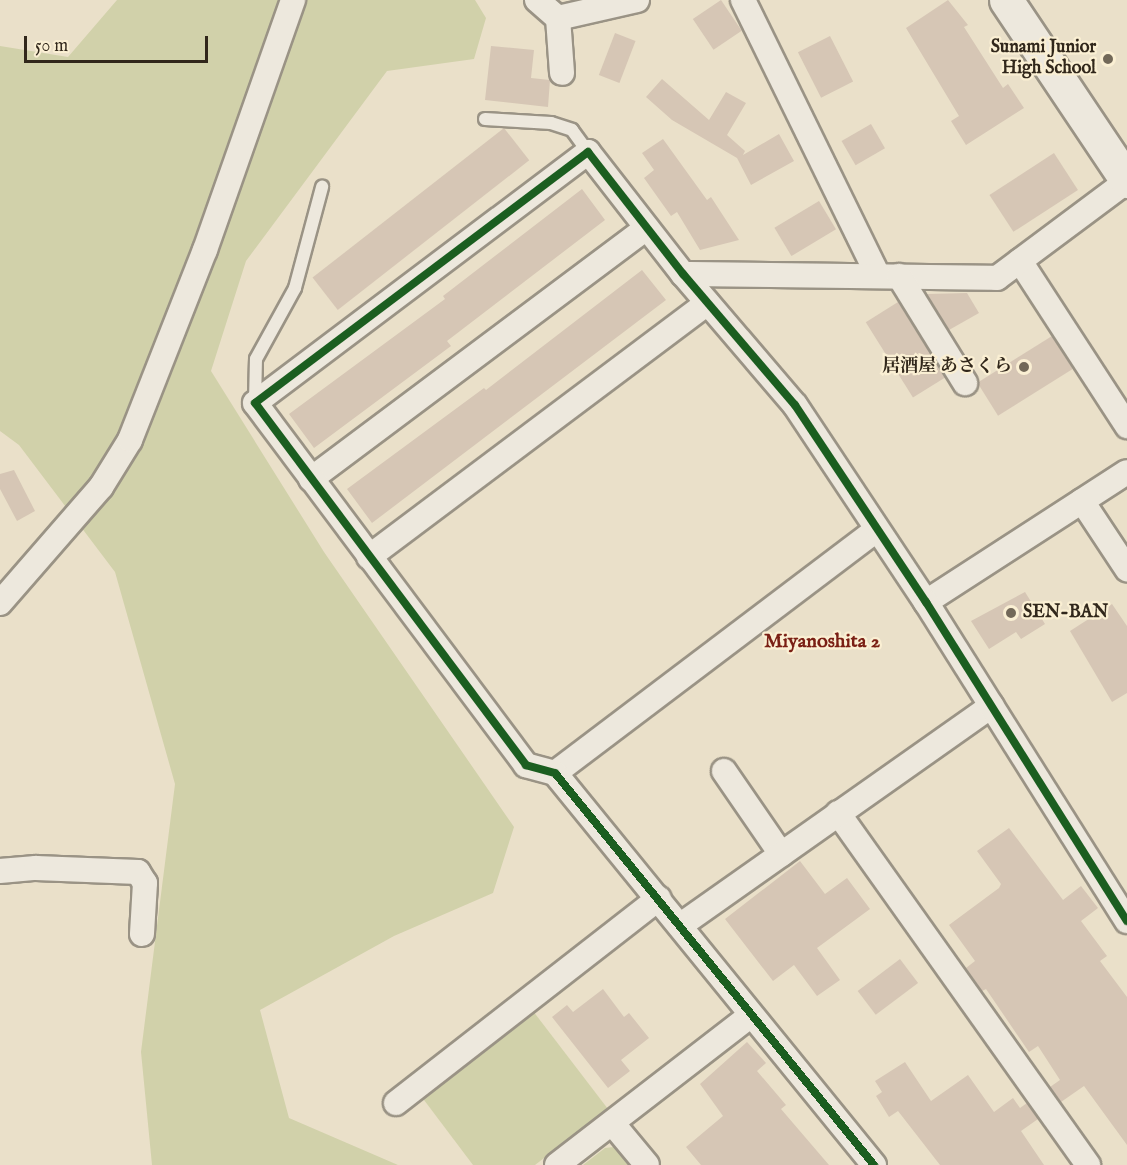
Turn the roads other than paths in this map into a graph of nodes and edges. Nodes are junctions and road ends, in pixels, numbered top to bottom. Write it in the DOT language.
graph roads {
  1 [pos="292,0"];
  2 [pos="537,0"];
  3 [pos="637,0"];
  4 [pos="744,0"];
  5 [pos="1006,0"];
  6 [pos="558,18"];
  7 [pos="562,73"];
  8 [pos="485,119"];
  9 [pos="588,152"];
  10 [pos="1127,181"];
  11 [pos="322,187"];
  12 [pos="646,228"];
  13 [pos="1020,261"];
  14 [pos="683,274"];
  15 [pos="888,276"];
  16 [pos="707,303"];
  17 [pos="965,383"];
  18 [pos="255,403"];
  19 [pos="1127,426"];
  20 [pos="1127,472"];
  21 [pos="311,479"];
  22 [pos="1082,501"];
  23 [pos="876,530"];
  24 [pos="369,558"];
  25 [pos="1127,569"];
  26 [pos="926,602"];
  27 [pos="0,603"];
  28 [pos="991,706"];
  29 [pos="724,771"];
  30 [pos="555,773"];
  31 [pos="838,813"];
  32 [pos="781,854"];
  33 [pos="0,871"];
  34 [pos="659,898"];
  35 [pos="1127,921"];
  36 [pos="681,925"];
  37 [pos="142,934"];
  38 [pos="751,1015"];
  39 [pos="396,1103"];
  40 [pos="614,1124"];
  41 [pos="557,1165"];
  42 [pos="647,1165"];
  43 [pos="874,1165"];
  44 [pos="1088,1165"];
  1 -- 27 [label="street"];
  2 -- 6 [label="street"];
  3 -- 6 [label="street"];
  4 -- 15 [label="street"];
  5 -- 10 [label="street"];
  6 -- 7 [label="street"];
  8 -- 9 [label="lane"];
  9 -- 12 [label="street"];
  9 -- 18 [label="street"];
  10 -- 13 [label="street"];
  11 -- 18 [label="lane"];
  12 -- 14 [label="street"];
  12 -- 21 [label="street"];
  13 -- 15 [label="street"];
  13 -- 19 [label="street"];
  14 -- 15 [label="street"];
  14 -- 16 [label="street"];
  15 -- 17 [label="street"];
  16 -- 23 [label="street"];
  16 -- 24 [label="street"];
  18 -- 21 [label="street"];
  20 -- 22 [label="street"];
  21 -- 24 [label="street"];
  22 -- 25 [label="street"];
  22 -- 26 [label="street"];
  23 -- 26 [label="street"];
  23 -- 30 [label="street"];
  24 -- 30 [label="street"];
  26 -- 28 [label="street"];
  28 -- 31 [label="street"];
  28 -- 35 [label="street"];
  29 -- 32 [label="street"];
  30 -- 34 [label="street"];
  31 -- 32 [label="street"];
  31 -- 44 [label="street"];
  32 -- 36 [label="street"];
  33 -- 37 [label="street"];
  34 -- 36 [label="street"];
  34 -- 39 [label="street"];
  36 -- 38 [label="street"];
  38 -- 40 [label="street"];
  38 -- 43 [label="street"];
  40 -- 41 [label="street"];
  40 -- 42 [label="street"];
}
